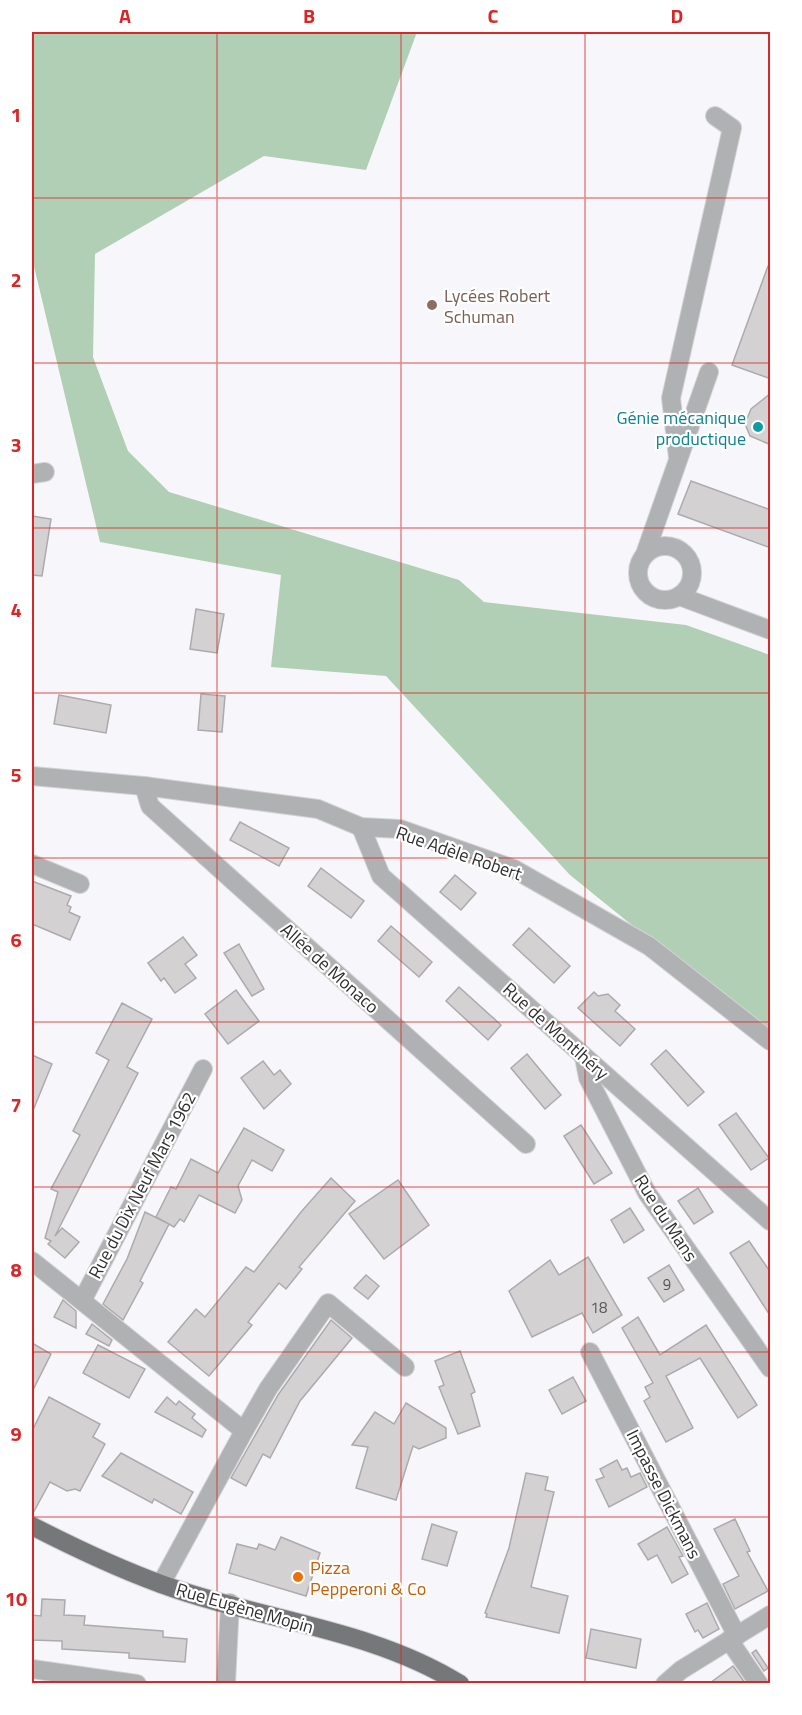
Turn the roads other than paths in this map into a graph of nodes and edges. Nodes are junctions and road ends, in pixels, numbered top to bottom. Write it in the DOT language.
graph roads {
  1 [pos="715,116"];
  2 [pos="709,372"];
  3 [pos="678,458"];
  4 [pos="645,554"];
  5 [pos="679,596"];
  6 [pos="771,630"];
  7 [pos="32,776"];
  8 [pos="144,786"];
  9 [pos="361,827"];
  10 [pos="32,864"];
  11 [pos="80,884"];
  12 [pos="771,1041"];
  13 [pos="584,1056"];
  14 [pos="203,1069"];
  15 [pos="526,1144"];
  16 [pos="771,1221"];
  17 [pos="32,1261"];
  18 [pos="82,1301"];
  19 [pos="590,1352"];
  20 [pos="405,1367"];
  21 [pos="771,1368"];
  22 [pos="244,1431"];
  23 [pos="32,1526"];
  24 [pos="161,1584"];
  25 [pos="230,1603"];
  26 [pos="771,1615"];
  27 [pos="733,1638"];
  28 [pos="32,1669"];
  29 [pos="137,1683"];
  30 [pos="226,1683"];
  31 [pos="460,1683"];
  32 [pos="665,1683"];
  33 [pos="759,1683"];
  1 -- 3 [label="street"];
  2 -- 3 [label="street"];
  3 -- 4 [label="street"];
  4 -- 5 [label="street"];
  4 -- 5 [label="street"];
  5 -- 6 [label="street"];
  7 -- 8 [label="street, Rue Adèle Robert"];
  8 -- 9 [label="street, Rue Adèle Robert"];
  8 -- 15 [label="street, Allée de Monaco"];
  9 -- 12 [label="street, Rue Adèle Robert"];
  9 -- 13 [label="street, Rue de Montlhéry"];
  10 -- 11 [label="street"];
  13 -- 16 [label="street, Rue de Montlhéry"];
  13 -- 21 [label="street, Rue du Mans"];
  14 -- 18 [label="street, Rue du Dix Neuf Mars 1962"];
  17 -- 18 [label="street, Rue du Dix Neuf Mars 1962"];
  18 -- 22 [label="street, Rue du Dix Neuf Mars 1962"];
  19 -- 27 [label="street, Impasse Dickmans"];
  20 -- 22 [label="street"];
  22 -- 24 [label="street"];
  23 -- 24 [label="main road, Rue Eugène Mopin"];
  24 -- 25 [label="main road, Rue Eugène Mopin"];
  25 -- 30 [label="street"];
  25 -- 31 [label="main road, Rue Eugène Mopin"];
  26 -- 27 [label="street"];
  27 -- 32 [label="street"];
  27 -- 33 [label="street, Impasse Dickmans"];
  28 -- 29 [label="street"];
}
